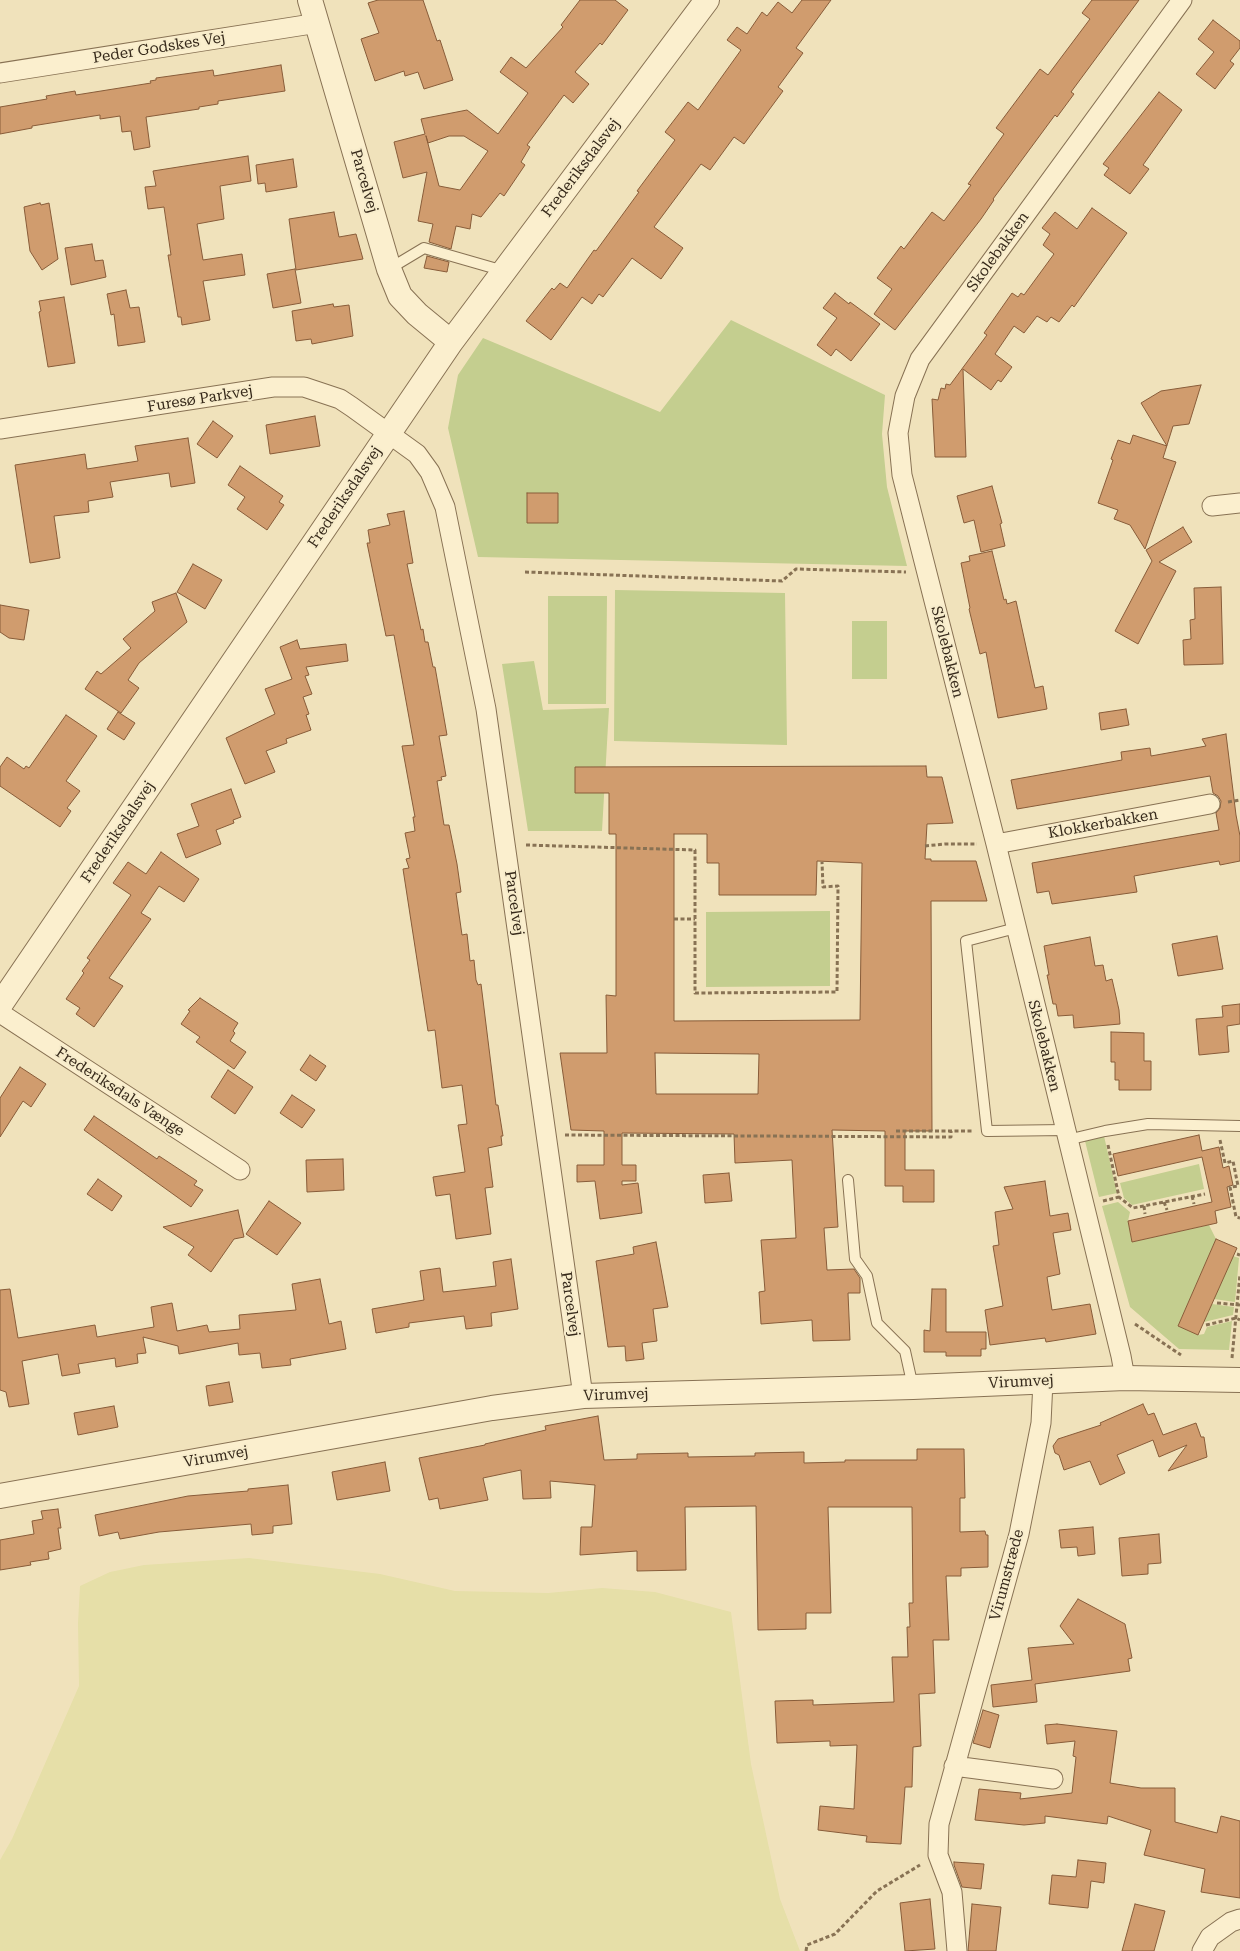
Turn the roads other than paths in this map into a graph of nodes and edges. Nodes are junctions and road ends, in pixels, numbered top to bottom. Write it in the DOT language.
graph roads {
  1 [pos="310,0"];
  2 [pos="706,0"];
  3 [pos="1182,0"];
  4 [pos="318,23"];
  5 [pos="0,74"];
  6 [pos="389,269"];
  7 [pos="504,271"];
  8 [pos="450,342"];
  9 [pos="0,429"];
  10 [pos="388,433"];
  11 [pos="1240,503"];
  12 [pos="1212,506"];
  13 [pos="1210,804"];
  14 [pos="996,844"];
  15 [pos="1016,928"];
  16 [pos="0,1005"];
  17 [pos="0,1013"];
  18 [pos="1240,1126"];
  19 [pos="1066,1135"];
  20 [pos="240,1170"];
  21 [pos="848,1180"];
  22 [pos="1125,1378"];
  23 [pos="1235,1379"];
  24 [pos="1043,1381"];
  25 [pos="913,1387"];
  26 [pos="583,1396"];
  27 [pos="0,1496"];
  28 [pos="954,1766"];
  29 [pos="1053,1779"];
  30 [pos="1240,1919"];
  31 [pos="957,1951"];
  32 [pos="1202,1951"];
  1 -- 4 [label="street, Parcelvej"];
  2 -- 7 [label="street, Frederiksdalsvej"];
  3 -- 14 [label="street, Skolebakken"];
  4 -- 5 [label="street, Peder Godskes Vej"];
  4 -- 6 [label="street, Parcelvej"];
  6 -- 7 [label="lane"];
  6 -- 8 [label="street, Parcelvej"];
  7 -- 8 [label="street, Frederiksdalsvej"];
  8 -- 10 [label="street, Frederiksdalsvej"];
  9 -- 10 [label="street, Furesø Parkvej"];
  10 -- 16 [label="street, Frederiksdalsvej"];
  10 -- 26 [label="street, Parcelvej"];
  11 -- 12 [label="street"];
  13 -- 14 [label="street, Klokkerbakken"];
  14 -- 15 [label="street, Skolebakken"];
  15 -- 19 [label="street, Skolebakken"];
  15 -- 19 [label="lane"];
  17 -- 20 [label="street, Frederiksdals Vænge"];
  18 -- 19 [label="lane"];
  19 -- 22 [label="street, Skolebakken"];
  21 -- 25 [label="lane"];
  22 -- 23 [label="street, Virumvej"];
  22 -- 24 [label="street, Virumvej"];
  24 -- 25 [label="street, Virumvej"];
  24 -- 28 [label="street, Virumstræde"];
  25 -- 26 [label="street, Virumvej"];
  26 -- 27 [label="street, Virumvej"];
  28 -- 29 [label="street"];
  28 -- 31 [label="street, Virumstræde"];
  30 -- 32 [label="street"];
}
